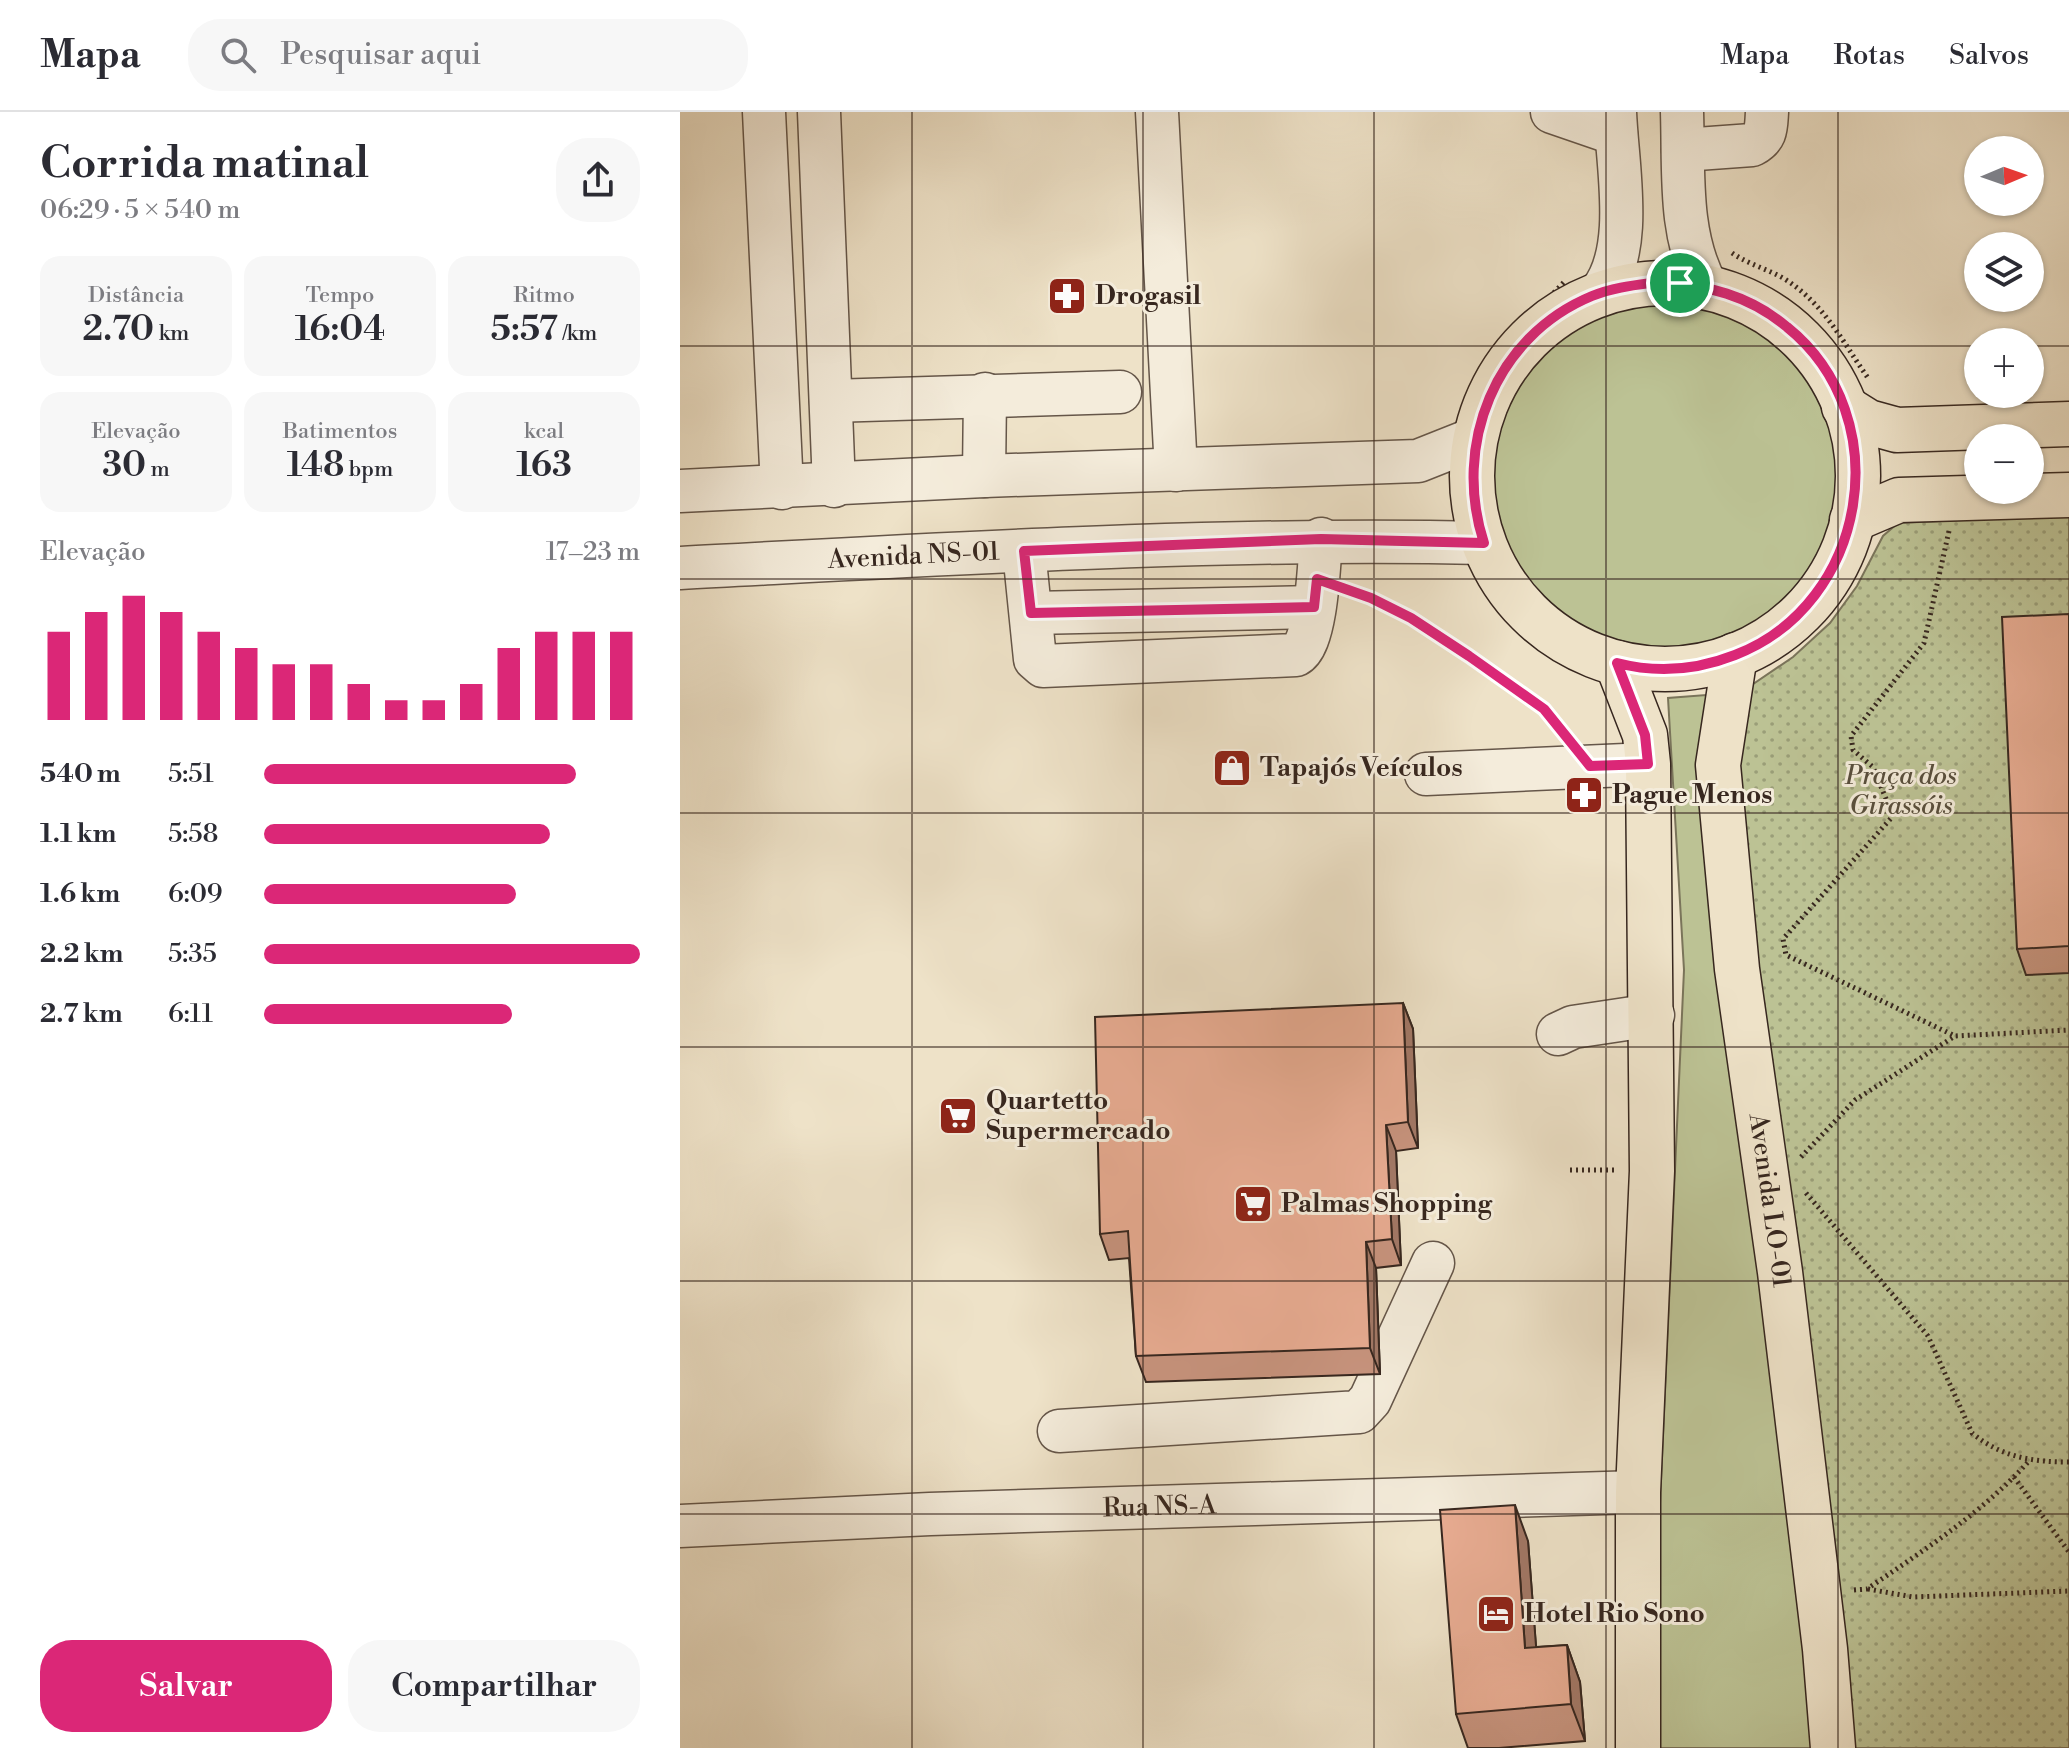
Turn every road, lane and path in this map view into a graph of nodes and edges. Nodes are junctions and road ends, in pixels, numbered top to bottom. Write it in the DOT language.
graph roads {
  1 [pos="764,112"];
  2 [pos="819,112"];
  3 [pos="1157,112"];
  4 [pos="1552,112"];
  5 [pos="1767,112"];
  6 [pos="1616,123"];
  7 [pos="1683,131"];
  8 [pos="1726,248"];
  9 [pos="1707,287"];
  10 [pos="1600,293"];
  11 [pos="1120,392"];
  12 [pos="985,394"];
  13 [pos="1859,396"];
  14 [pos="831,401"];
  15 [pos="2069,424"];
  16 [pos="1476,438"];
  17 [pos="1176,470"];
  18 [pos="984,476"];
  19 [pos="834,486"];
  20 [pos="782,488"];
  21 [pos="680,491"];
  22 [pos="2069,495"];
  23 [pos="1955,497"];
  24 [pos="1852,520"];
  25 [pos="1484,543"];
  26 [pos="1024,551"];
  27 [pos="680,568"];
  28 [pos="1317,575"];
  29 [pos="1735,655"];
  30 [pos="1617,663"];
  31 [pos="1648,764"];
  32 [pos="1590,766"];
  33 [pos="1426,774"];
  34 [pos="1653,1015"];
  35 [pos="2069,1030"];
  36 [pos="1558,1034"];
  37 [pos="1955,1036"];
  38 [pos="1570,1170"];
  39 [pos="1652,1171"];
  40 [pos="1777,1171"];
  41 [pos="1433,1263"];
  42 [pos="1059,1431"];
  43 [pos="2028,1462"];
  44 [pos="2069,1462"];
  45 [pos="2014,1477"];
  46 [pos="1638,1492"];
  47 [pos="680,1526"];
  48 [pos="2069,1552"];
  49 [pos="1867,1589"];
  50 [pos="1848,1591"];
  51 [pos="2069,1591"];
  52 [pos="1638,1748"];
  53 [pos="1833,1748"];
  1 -- 20 [label="street"];
  2 -- 14 [label="street"];
  3 -- 17 [label="street"];
  4 -- 6 [label="street"];
  5 -- 7 [label="street"];
  6 -- 10 [label="street"];
  7 -- 9 [label="street"];
  8 -- 13 [label="path"];
  9 -- 10 [label="main road"];
  9 -- 13 [label="main road"];
  10 -- 16 [label="main road"];
  11 -- 12 [label="street"];
  12 -- 14 [label="street"];
  12 -- 18 [label="street"];
  13 -- 15 [label="main road"];
  13 -- 24 [label="main road"];
  14 -- 19 [label="street"];
  16 -- 17 [label="street"];
  16 -- 25 [label="main road"];
  17 -- 18 [label="street"];
  18 -- 19 [label="street"];
  19 -- 20 [label="street"];
  20 -- 21 [label="street"];
  22 -- 23 [label="main road"];
  23 -- 24 [label="main road"];
  23 -- 37 [label="path"];
  24 -- 29 [label="main road"];
  25 -- 28 [label="street, Avenida NS-01"];
  25 -- 30 [label="main road"];
  26 -- 27 [label="street, Avenida NS-01"];
  26 -- 28 [label="street, Avenida NS-01"];
  26 -- 28 [label="street"];
  28 -- 32 [label="path"];
  29 -- 30 [label="main road"];
  29 -- 40 [label="main road, Avenida LO-01"];
  30 -- 31 [label="main road"];
  31 -- 32 [label="street"];
  31 -- 34 [label="main road"];
  32 -- 33 [label="street"];
  34 -- 36 [label="street"];
  34 -- 39 [label="main road"];
  35 -- 37 [label="path"];
  37 -- 40 [label="path"];
  38 -- 39 [label="path"];
  39 -- 46 [label="main road"];
  40 -- 43 [label="path"];
  40 -- 53 [label="main road, Avenida LO-01"];
  41 -- 42 [label="street"];
  43 -- 44 [label="path"];
  43 -- 45 [label="path"];
  45 -- 48 [label="path"];
  45 -- 49 [label="path"];
  46 -- 47 [label="street, Rua NS-A"];
  46 -- 52 [label="main road"];
  49 -- 50 [label="path"];
  49 -- 51 [label="path"];
}
